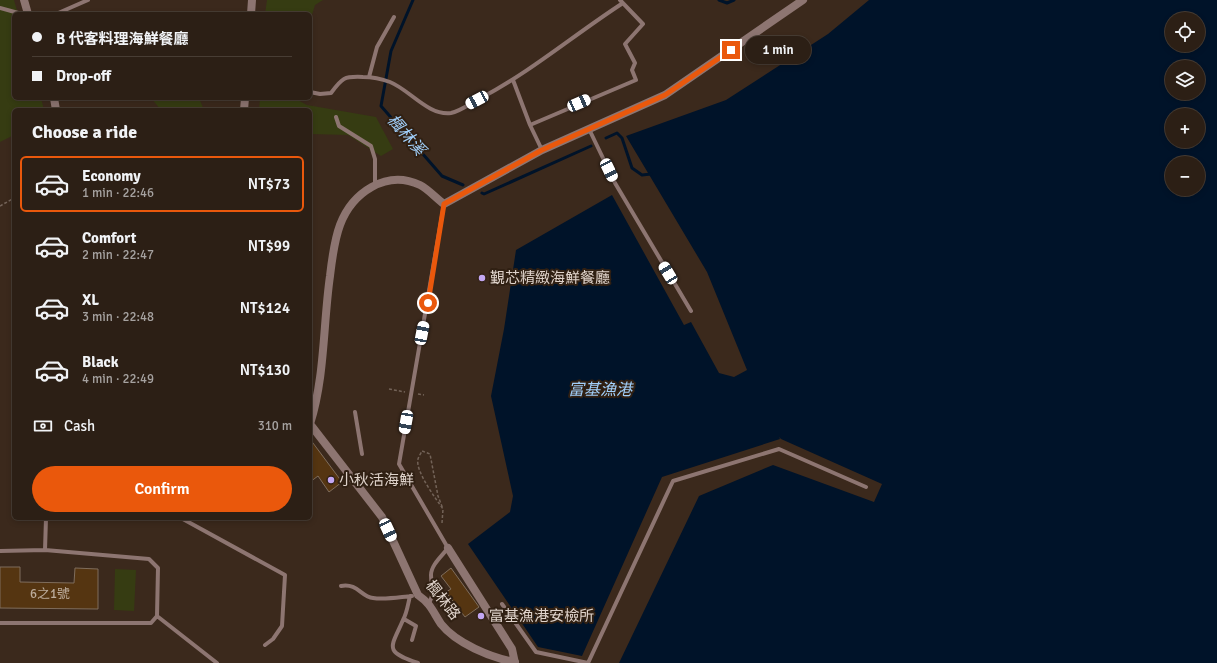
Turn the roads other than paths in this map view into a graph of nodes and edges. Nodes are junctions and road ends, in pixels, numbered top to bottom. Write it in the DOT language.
graph roads {
  1 [pos="24,0"];
  2 [pos="88,0"];
  3 [pos="252,0"];
  4 [pos="803,0"];
  5 [pos="621,1"];
  6 [pos="0,8"];
  7 [pos="15,12"];
  8 [pos="27,12"];
  9 [pos="61,12"];
  10 [pos="251,12"];
  11 [pos="394,17"];
  12 [pos="369,77"];
  13 [pos="513,80"];
  14 [pos="312,92"];
  15 [pos="336,117"];
  16 [pos="530,125"];
  17 [pos="588,129"];
  18 [pos="542,150"];
  19 [pos="375,185"];
  20 [pos="444,204"];
  21 [pos="691,312"];
  22 [pos="354,412"];
  23 [pos="312,417"];
  24 [pos="312,427"];
  25 [pos="362,454"];
  26 [pos="866,487"];
  27 [pos="46,520"];
  28 [pos="185,520"];
  29 [pos="448,548"];
  30 [pos="46,550"];
  31 [pos="0,551"];
  32 [pos="342,586"];
  33 [pos="414,596"];
  34 [pos="429,603"];
  35 [pos="502,604"];
  36 [pos="157,616"];
  37 [pos="404,619"];
  38 [pos="0,623"];
  39 [pos="412,640"];
  40 [pos="265,644"];
  41 [pos="217,663"];
  42 [pos="418,663"];
  43 [pos="515,663"];
  44 [pos="588,663"];
  1 -- 8 [label="street"];
  2 -- 9 [label="lane"];
  3 -- 10 [label="street"];
  4 -- 17 [label="street"];
  5 -- 13 [label="lane"];
  5 -- 16 [label="lane"];
  6 -- 7 [label="lane"];
  11 -- 12 [label="lane"];
  12 -- 13 [label="lane"];
  12 -- 14 [label="lane"];
  13 -- 16 [label="lane"];
  15 -- 19 [label="lane"];
  16 -- 18 [label="lane"];
  17 -- 18 [label="street"];
  17 -- 21 [label="lane"];
  18 -- 20 [label="street"];
  19 -- 20 [label="street"];
  19 -- 23 [label="street"];
  20 -- 29 [label="lane"];
  22 -- 25 [label="lane"];
  24 -- 33 [label="street, 楓林路"];
  26 -- 44 [label="lane"];
  27 -- 30 [label="lane"];
  28 -- 40 [label="lane"];
  29 -- 34 [label="lane"];
  29 -- 43 [label="street"];
  30 -- 31 [label="lane"];
  30 -- 36 [label="lane"];
  32 -- 33 [label="lane"];
  33 -- 34 [label="street, 楓林路"];
  33 -- 37 [label="lane"];
  34 -- 43 [label="street, 楓林路"];
  35 -- 44 [label="lane"];
  36 -- 38 [label="lane"];
  36 -- 41 [label="lane"];
  37 -- 39 [label="lane"];
  37 -- 42 [label="lane"];
}
